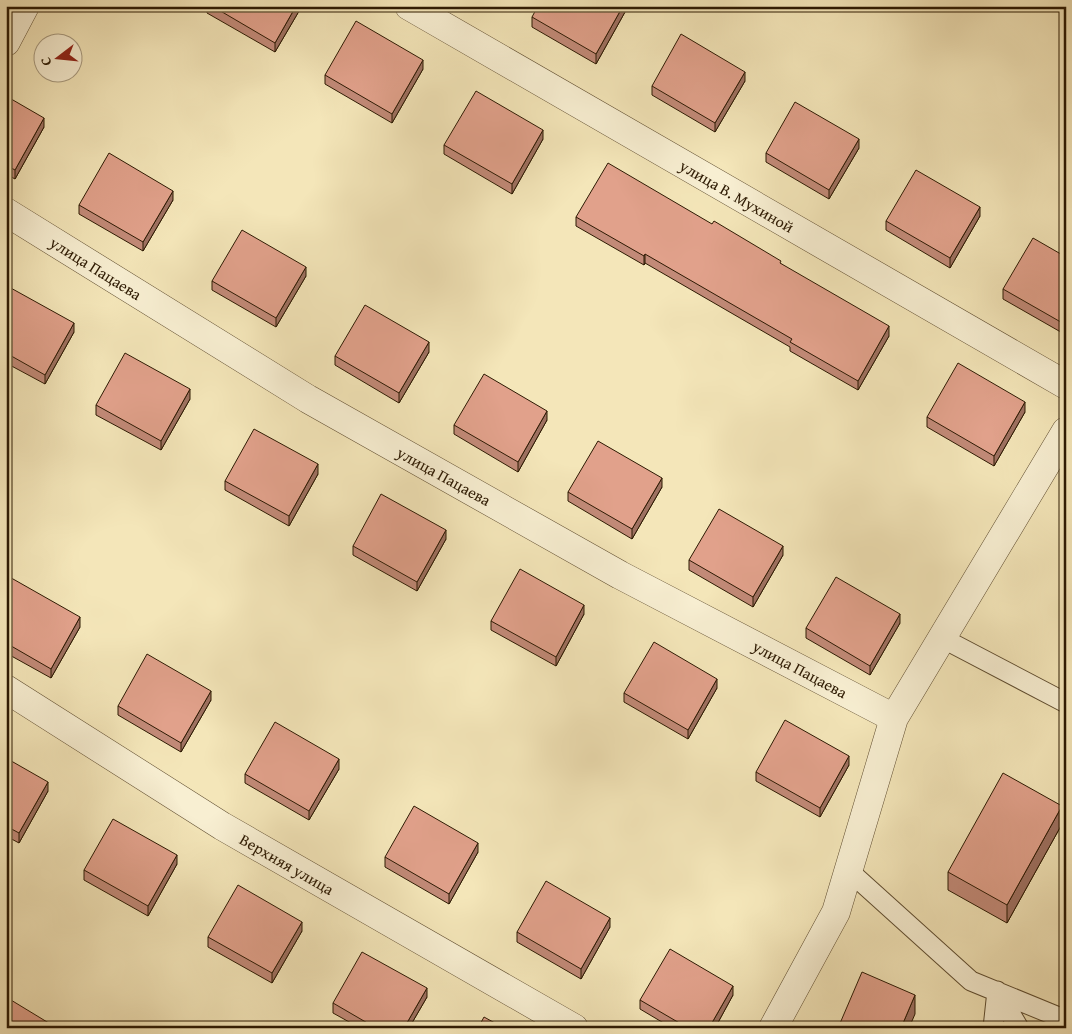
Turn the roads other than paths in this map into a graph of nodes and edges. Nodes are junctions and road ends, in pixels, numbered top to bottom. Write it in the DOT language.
graph roads {
  1 [pos="25,6"];
  2 [pos="409,6"];
  3 [pos="6,42"];
  4 [pos="6,212"];
  5 [pos="1066,385"];
  6 [pos="1066,431"];
  7 [pos="942,638"];
  8 [pos="6,690"];
  9 [pos="1066,703"];
  10 [pos="894,718"];
  11 [pos="848,870"];
  12 [pos="997,991"];
  13 [pos="1066,1020"];
  14 [pos="574,1028"];
  15 [pos="772,1028"];
  16 [pos="993,1028"];
  17 [pos="1019,1028"];
  1 -- 3 [label="street"];
  2 -- 5 [label="street, улица В. Мухиной"];
  4 -- 10 [label="street, улица Пацаева"];
  6 -- 7 [label="street"];
  7 -- 9 [label="lane"];
  7 -- 10 [label="street"];
  8 -- 14 [label="street, Верхняя улица"];
  10 -- 11 [label="street"];
  11 -- 12 [label="lane"];
  11 -- 15 [label="street"];
  12 -- 13 [label="lane"];
  12 -- 16 [label="lane"];
  12 -- 17 [label="lane"];
}
